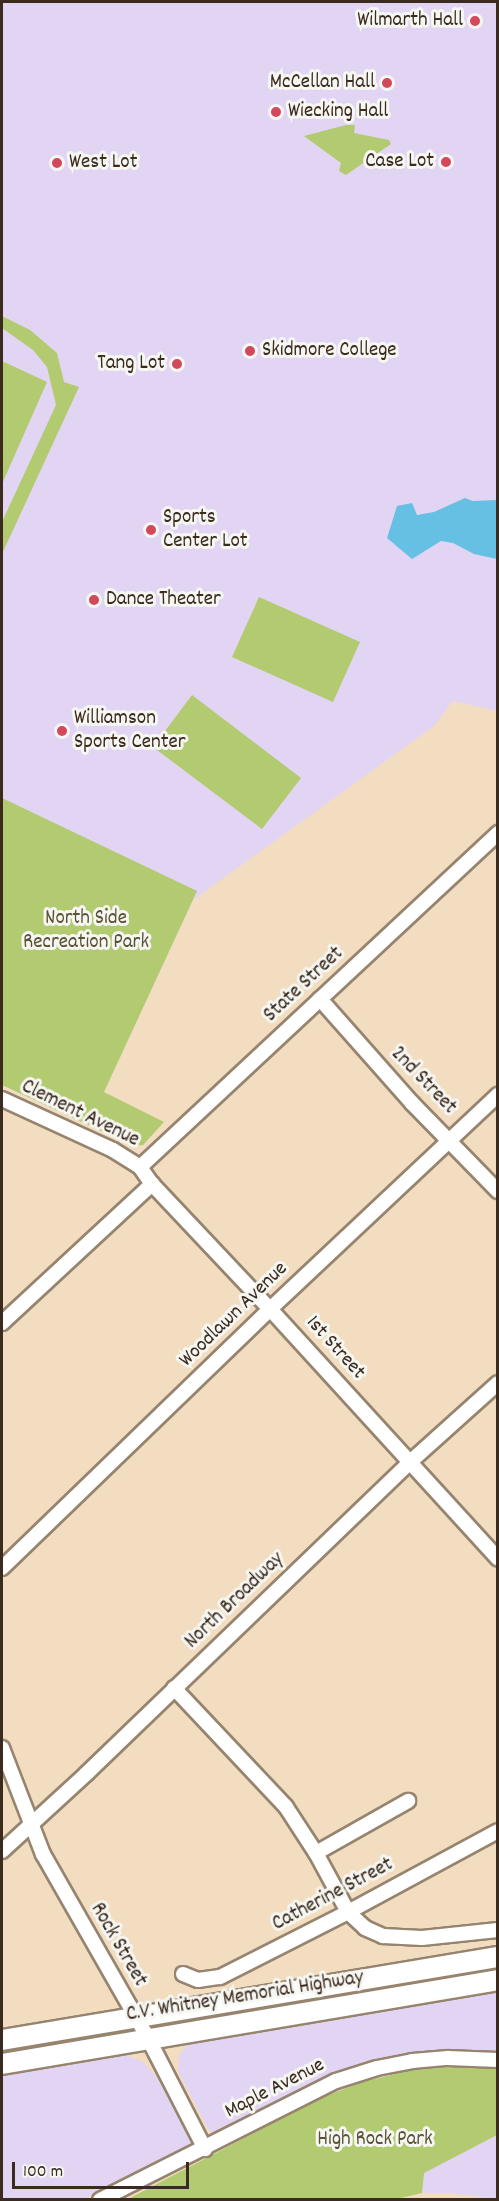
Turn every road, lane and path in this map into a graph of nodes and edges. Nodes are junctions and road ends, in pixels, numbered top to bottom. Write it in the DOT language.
graph roads {
  1 [pos="498,833"];
  2 [pos="320,999"];
  3 [pos="498,1095"];
  4 [pos="2,1099"];
  5 [pos="450,1140"];
  6 [pos="140,1167"];
  7 [pos="152,1184"];
  8 [pos="498,1191"];
  9 [pos="270,1309"];
  10 [pos="2,1323"];
  11 [pos="498,1383"];
  12 [pos="410,1462"];
  13 [pos="498,1559"];
  14 [pos="2,1568"];
  15 [pos="174,1688"];
  16 [pos="2,1748"];
  17 [pos="408,1801"];
  18 [pos="30,1825"];
  19 [pos="498,1831"];
  20 [pos="2,1851"];
  21 [pos="316,1853"];
  22 [pos="348,1912"];
  23 [pos="498,1930"];
  24 [pos="498,1958"];
  25 [pos="183,1974"];
  26 [pos="498,1980"];
  27 [pos="136,2018"];
  28 [pos="148,2038"];
  29 [pos="2,2040"];
  30 [pos="498,2060"];
  31 [pos="2,2064"];
  32 [pos="205,2149"];
  33 [pos="100,2199"];
  1 -- 2 [label="street, State Street"];
  2 -- 5 [label="street, 2nd Street"];
  2 -- 6 [label="street, State Street"];
  3 -- 5 [label="street, Woodlawn Avenue"];
  4 -- 6 [label="street, Clement Avenue"];
  5 -- 8 [label="street, 2nd Street"];
  5 -- 9 [label="street, Woodlawn Avenue"];
  6 -- 7 [label="street, 1st Street"];
  7 -- 9 [label="street, 1st Street"];
  7 -- 10 [label="street"];
  9 -- 12 [label="street, 1st Street"];
  9 -- 14 [label="street, Woodlawn Avenue"];
  11 -- 12 [label="street, North Broadway"];
  12 -- 13 [label="street, 1st Street"];
  12 -- 15 [label="street, North Broadway"];
  15 -- 18 [label="street, North Broadway"];
  15 -- 21 [label="street"];
  16 -- 18 [label="street, Rock Street"];
  17 -- 21 [label="street"];
  18 -- 20 [label="street, North Broadway"];
  18 -- 27 [label="street, Rock Street"];
  19 -- 22 [label="street, Catherine Street"];
  21 -- 22 [label="street"];
  22 -- 23 [label="street"];
  22 -- 25 [label="street, Catherine Street"];
  24 -- 27 [label="highway, C.V. Whitney Memorial Highway"];
  26 -- 28 [label="highway, C.V. Whitney Memorial Highway"];
  27 -- 28 [label="street, Rock Street"];
  27 -- 29 [label="highway, C.V. Whitney Memorial Highway"];
  28 -- 31 [label="highway, C.V. Whitney Memorial Highway"];
  28 -- 32 [label="street, Rock Street"];
  30 -- 32 [label="street, Maple Avenue"];
  32 -- 33 [label="street, Maple Avenue"];
}
